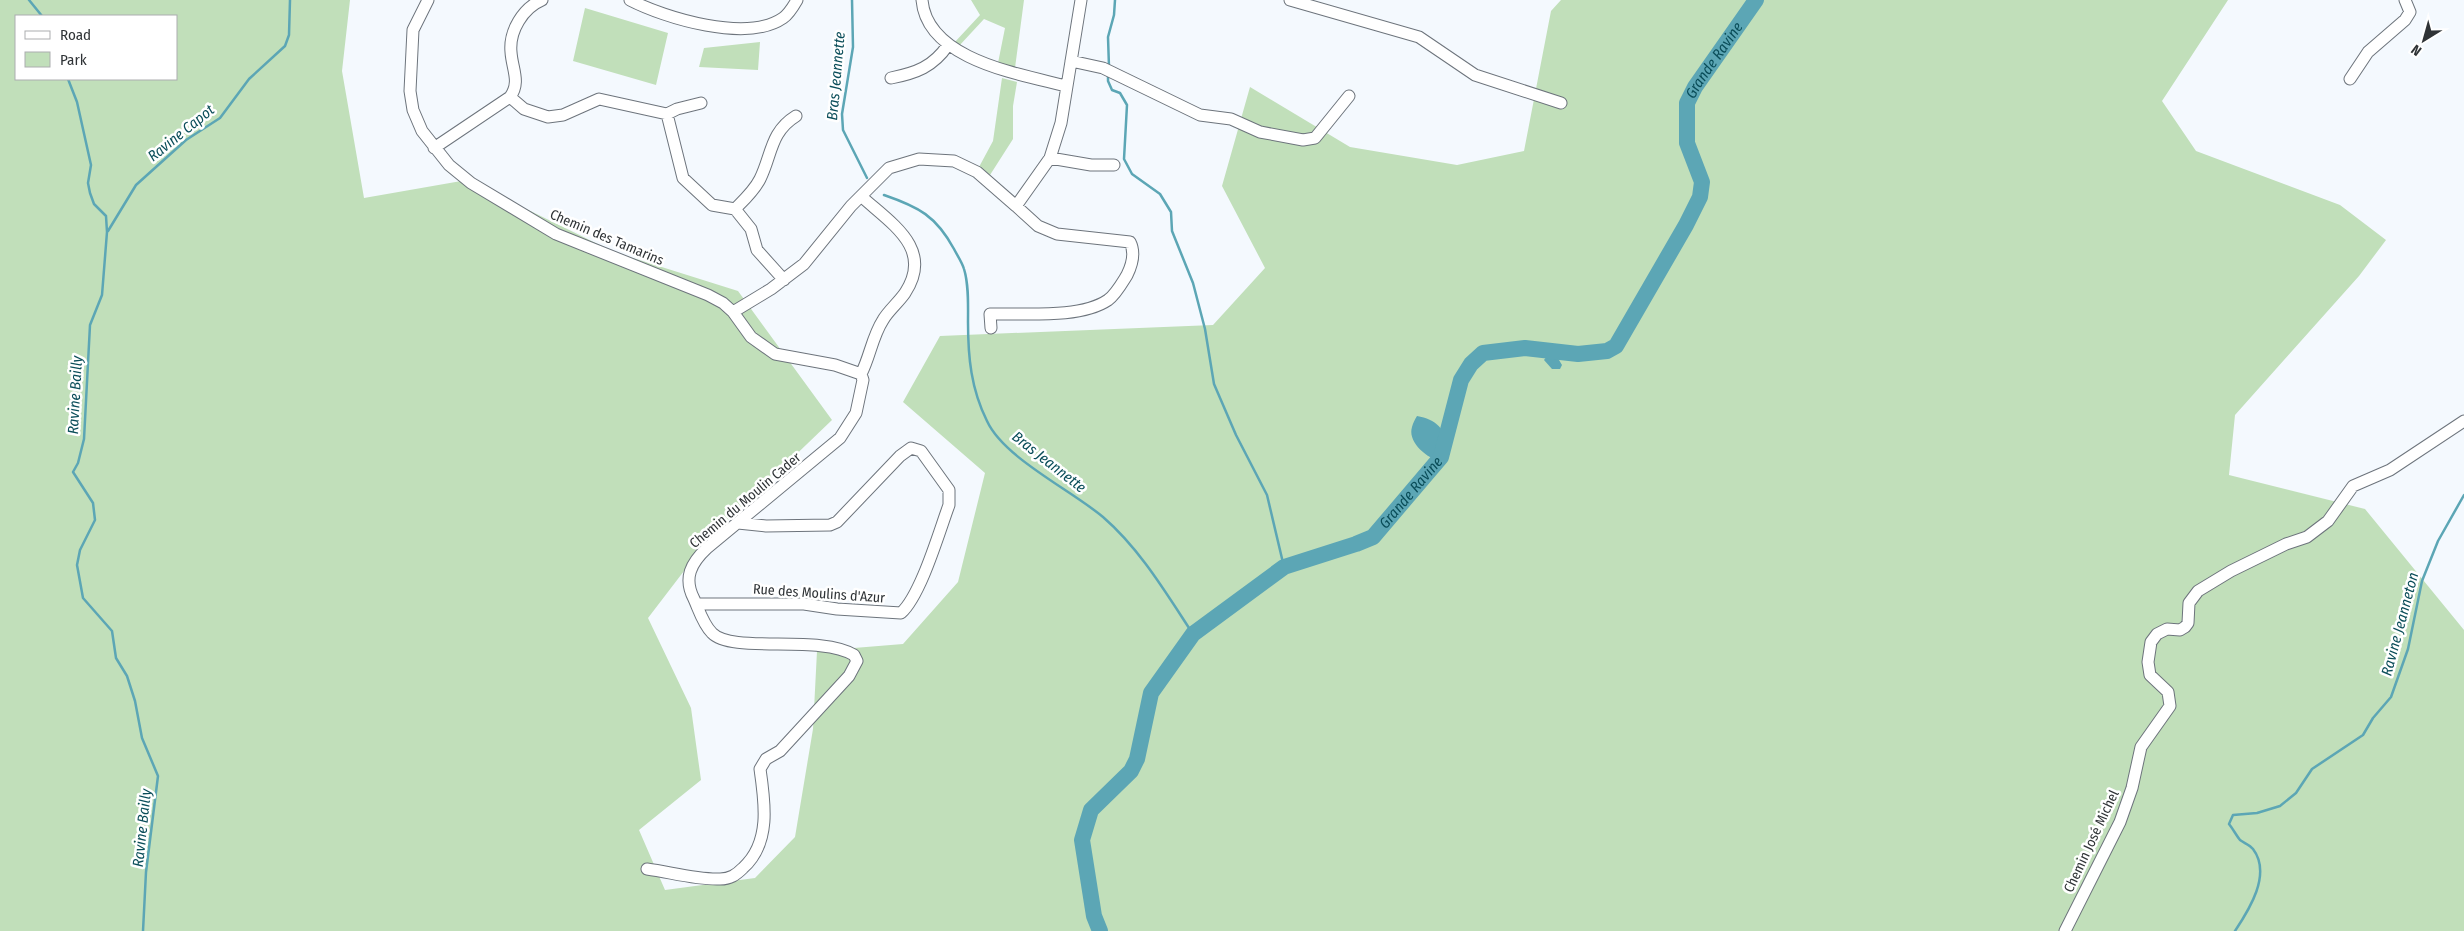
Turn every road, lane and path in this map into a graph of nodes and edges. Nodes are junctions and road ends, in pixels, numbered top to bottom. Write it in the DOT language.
graph roads {
  1 [pos="428,0"];
  2 [pos="542,0"];
  3 [pos="630,0"];
  4 [pos="797,0"];
  5 [pos="922,0"];
  6 [pos="1081,0"];
  7 [pos="1290,0"];
  8 [pos="2405,0"];
  9 [pos="1330,5"];
  10 [pos="948,45"];
  11 [pos="1070,61"];
  12 [pos="890,78"];
  13 [pos="2350,79"];
  14 [pos="1066,86"];
  15 [pos="1349,96"];
  16 [pos="510,97"];
  17 [pos="701,103"];
  18 [pos="1562,103"];
  19 [pos="667,114"];
  20 [pos="796,116"];
  21 [pos="434,148"];
  22 [pos="1050,158"];
  23 [pos="1114,165"];
  24 [pos="862,197"];
  25 [pos="1016,206"];
  26 [pos="735,209"];
  27 [pos="784,280"];
  28 [pos="733,312"];
  29 [pos="991,328"];
  30 [pos="861,374"];
  31 [pos="2464,421"];
  32 [pos="738,523"];
  33 [pos="697,604"];
  34 [pos="647,869"];
  35 [pos="2065,931"];
  1 -- 21 [label="street, Chemin des Tamarins"];
  2 -- 16 [label="street"];
  3 -- 4 [label="street"];
  5 -- 10 [label="street"];
  6 -- 11 [label="street"];
  7 -- 9 [label="street"];
  8 -- 13 [label="street"];
  9 -- 18 [label="street"];
  10 -- 12 [label="street"];
  10 -- 14 [label="street"];
  11 -- 14 [label="street"];
  11 -- 15 [label="street"];
  14 -- 22 [label="street"];
  16 -- 19 [label="street"];
  16 -- 21 [label="street"];
  17 -- 19 [label="street"];
  19 -- 26 [label="street"];
  20 -- 26 [label="street"];
  21 -- 28 [label="street, Chemin des Tamarins"];
  22 -- 23 [label="street"];
  22 -- 25 [label="street"];
  24 -- 25 [label="street"];
  24 -- 27 [label="street"];
  24 -- 30 [label="street"];
  25 -- 29 [label="street"];
  26 -- 27 [label="street"];
  27 -- 28 [label="street"];
  28 -- 30 [label="street, Chemin des Tamarins"];
  30 -- 32 [label="street, Chemin du Moulin Cader"];
  31 -- 35 [label="street, Chemin José Michel"];
  32 -- 33 [label="street, Chemin du Moulin Cader"];
  32 -- 33 [label="street, Rue des Moulins d'Azur"];
  33 -- 34 [label="street, Chemin du Moulin Cader"];
}
